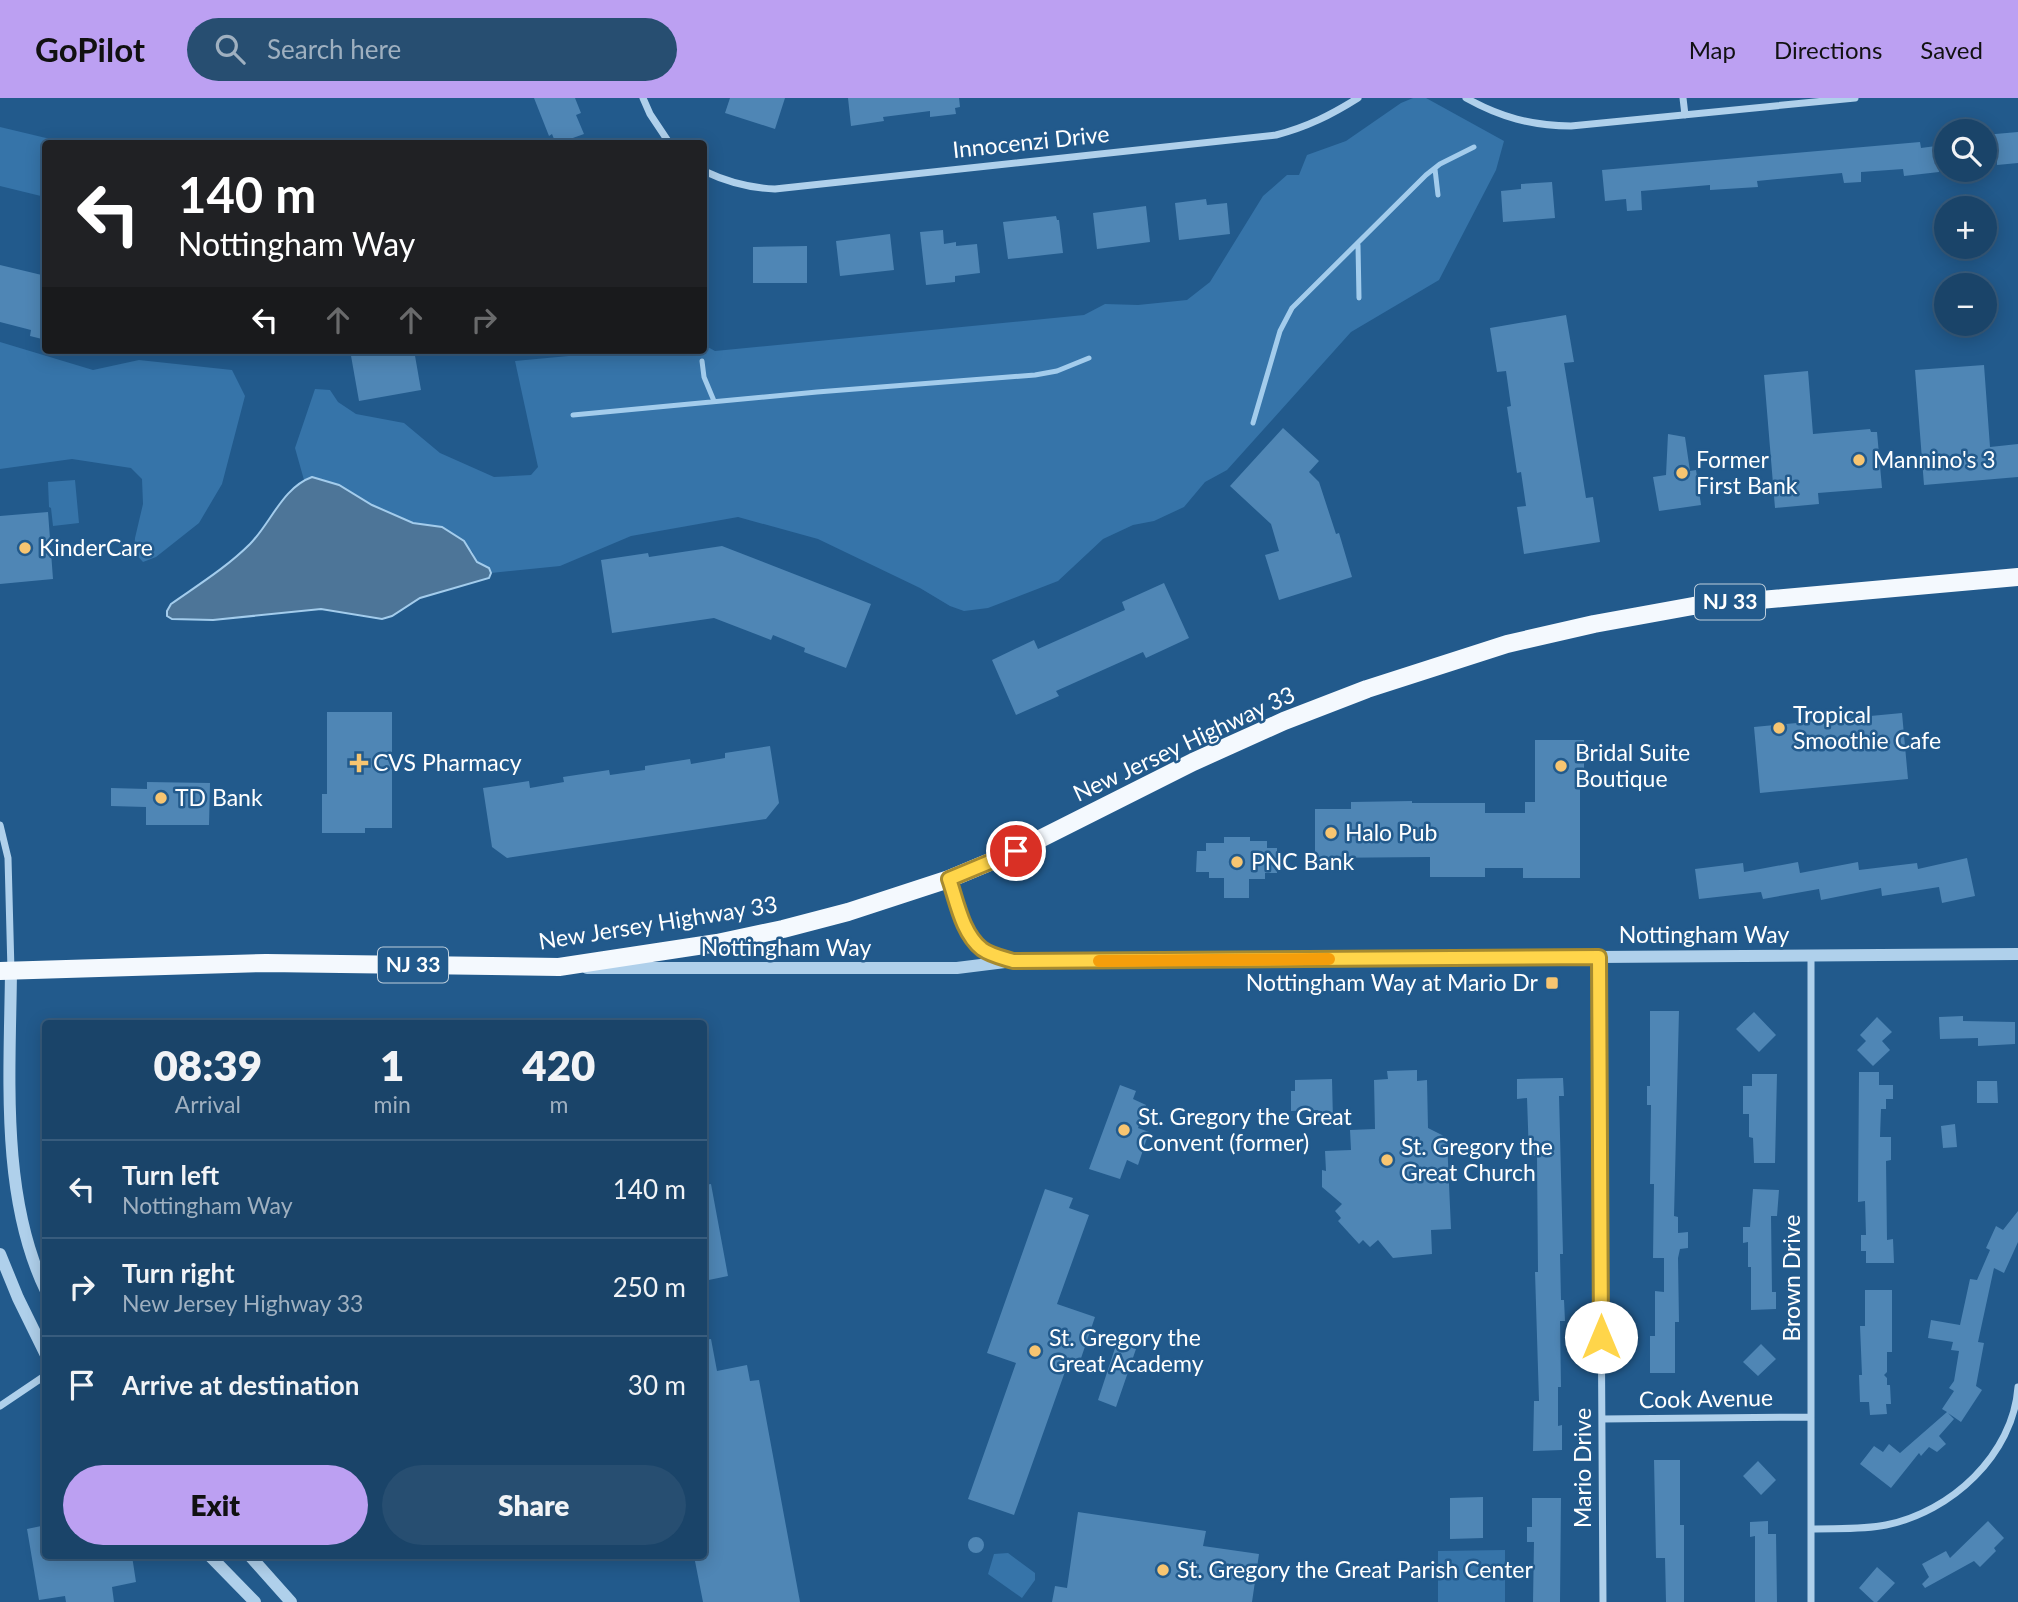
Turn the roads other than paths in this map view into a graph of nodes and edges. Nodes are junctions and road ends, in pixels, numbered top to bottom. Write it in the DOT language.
graph roads {
  1 [pos="643,98"];
  2 [pos="1358,98"];
  3 [pos="1466,98"];
  4 [pos="1683,98"];
  5 [pos="1855,98"];
  6 [pos="1685,114"];
  7 [pos="667,140"];
  8 [pos="707,172"];
  9 [pos="2018,577"];
  10 [pos="0,825"];
  11 [pos="949,879"];
  12 [pos="2018,954"];
  13 [pos="1811,955"];
  14 [pos="1599,957"];
  15 [pos="1013,961"];
  16 [pos="559,967"];
  17 [pos="6,971"];
  18 [pos="0,1254"];
  19 [pos="42,1280"];
  20 [pos="42,1347"];
  21 [pos="42,1379"];
  22 [pos="2018,1387"];
  23 [pos="0,1406"];
  24 [pos="1811,1417"];
  25 [pos="1602,1419"];
  26 [pos="1811,1529"];
  27 [pos="213,1559"];
  28 [pos="253,1559"];
  29 [pos="255,1602"];
  30 [pos="291,1602"];
  31 [pos="1603,1602"];
  32 [pos="1811,1602"];
  1 -- 7 [label="street"];
  2 -- 8 [label="street, Innocenzi Drive"];
  3 -- 6 [label="street"];
  4 -- 6 [label="street"];
  5 -- 6 [label="street"];
  9 -- 11 [label="main road, New Jersey Highway 33 / NJ 33"];
  10 -- 17 [label="street"];
  11 -- 15 [label="street, Nottingham Way"];
  11 -- 16 [label="main road, New Jersey Highway 33 / NJ 33"];
  12 -- 13 [label="street, Nottingham Way"];
  13 -- 14 [label="street, Nottingham Way"];
  13 -- 24 [label="street, Brown Drive"];
  14 -- 15 [label="street, Nottingham Way"];
  14 -- 25 [label="street, Mario Drive"];
  15 -- 16 [label="street, Nottingham Way"];
  16 -- 17 [label="main road, New Jersey Highway 33 / NJ 33"];
  17 -- 19 [label="street"];
  18 -- 20 [label="street"];
  21 -- 23 [label="street"];
  22 -- 26 [label="street"];
  24 -- 25 [label="street, Cook Avenue"];
  24 -- 26 [label="street, Brown Drive"];
  25 -- 31 [label="street, Mario Drive"];
  26 -- 32 [label="street, Brown Drive"];
  27 -- 29 [label="street"];
  28 -- 30 [label="street"];
}
